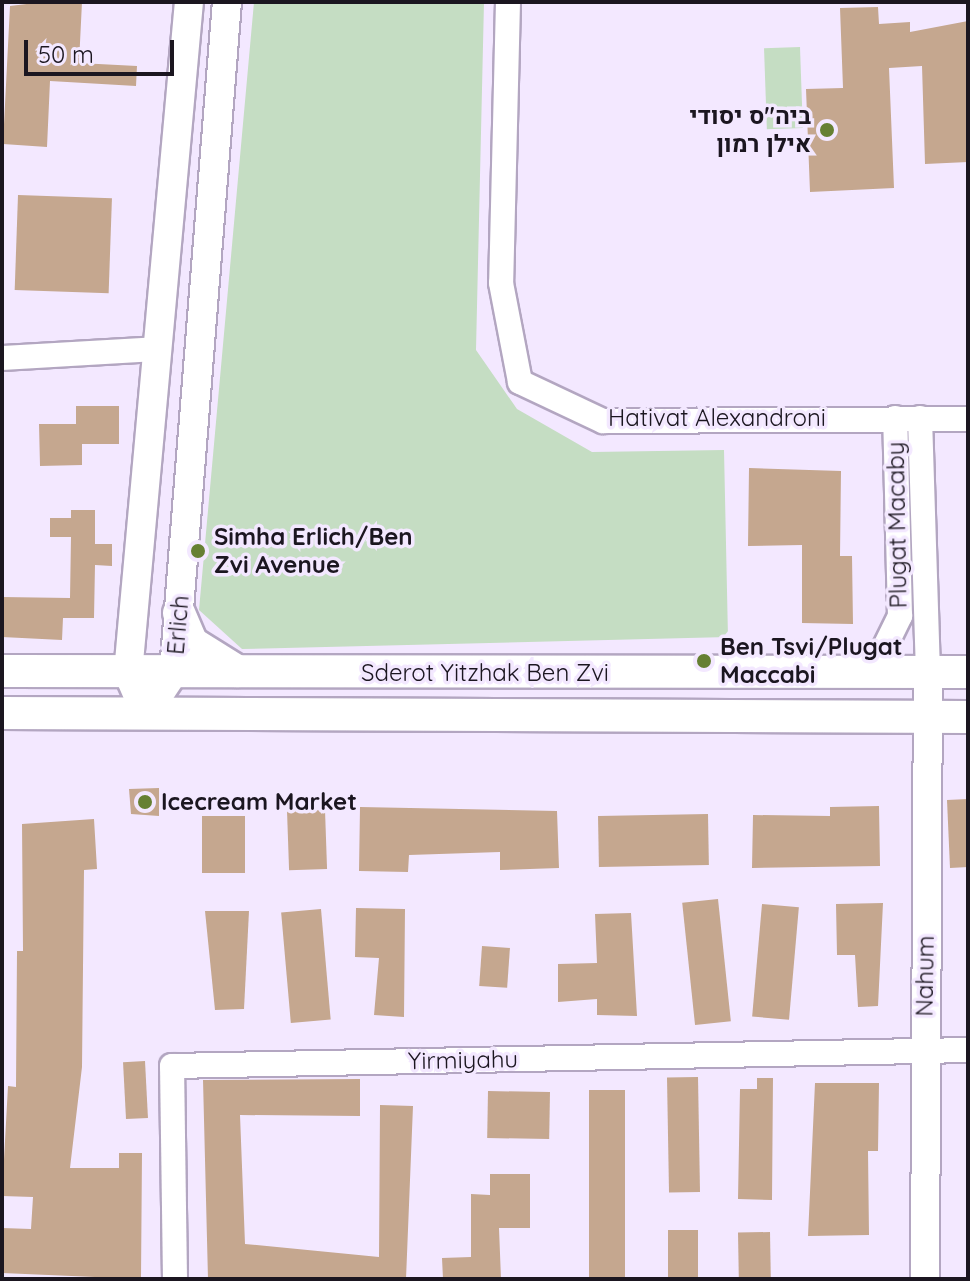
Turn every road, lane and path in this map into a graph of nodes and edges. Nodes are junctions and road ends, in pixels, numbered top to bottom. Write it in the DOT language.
graph roads {
  1 [pos="189,2"];
  2 [pos="227,2"];
  3 [pos="508,2"];
  4 [pos="157,349"];
  5 [pos="2,358"];
  6 [pos="908,418"];
  7 [pos="968,419"];
  8 [pos="179,613"];
  9 [pos="2,671"];
  10 [pos="174,672"];
  11 [pos="968,672"];
  12 [pos="128,673"];
  13 [pos="240,673"];
  14 [pos="872,673"];
  15 [pos="928,673"];
  16 [pos="2,713"];
  17 [pos="146,714"];
  18 [pos="968,717"];
  19 [pos="927,718"];
  20 [pos="968,1050"];
  21 [pos="924,1051"];
  22 [pos="175,1279"];
  23 [pos="925,1279"];
  1 -- 4 [label="street, Erlich"];
  2 -- 8 [label="street, Erlich"];
  3 -- 6 [label="street, Hativat Alexandroni"];
  4 -- 5 [label="street"];
  4 -- 12 [label="street, Erlich"];
  6 -- 7 [label="street, Hativat Alexandroni"];
  6 -- 14 [label="street, Plugat Macaby"];
  6 -- 15 [label="street, Plugat Macaby"];
  8 -- 10 [label="street, Erlich"];
  8 -- 13 [label="main road"];
  9 -- 12 [label="main road, Sderot Yitzhak Ben Zvi"];
  10 -- 12 [label="main road, Sderot Yitzhak Ben Zvi"];
  10 -- 13 [label="main road, Sderot Yitzhak Ben Zvi"];
  10 -- 17 [label="street, Erlich"];
  11 -- 15 [label="main road, Sderot Yitzhak Ben Zvi"];
  12 -- 17 [label="street, Erlich"];
  13 -- 14 [label="main road, Sderot Yitzhak Ben Zvi"];
  14 -- 15 [label="main road, Sderot Yitzhak Ben Zvi"];
  15 -- 19 [label="street, Nahum"];
  16 -- 17 [label="main road, Sderot Yitzhak Ben Zvi"];
  17 -- 19 [label="main road, Sderot Yitzhak Ben Zvi"];
  18 -- 19 [label="main road, Sderot Yitzhak Ben Zvi"];
  19 -- 21 [label="street, Nahum"];
  20 -- 21 [label="street, Yirmiyahu"];
  21 -- 22 [label="street, Yirmiyahu"];
  21 -- 23 [label="street, Nahum"];
}
